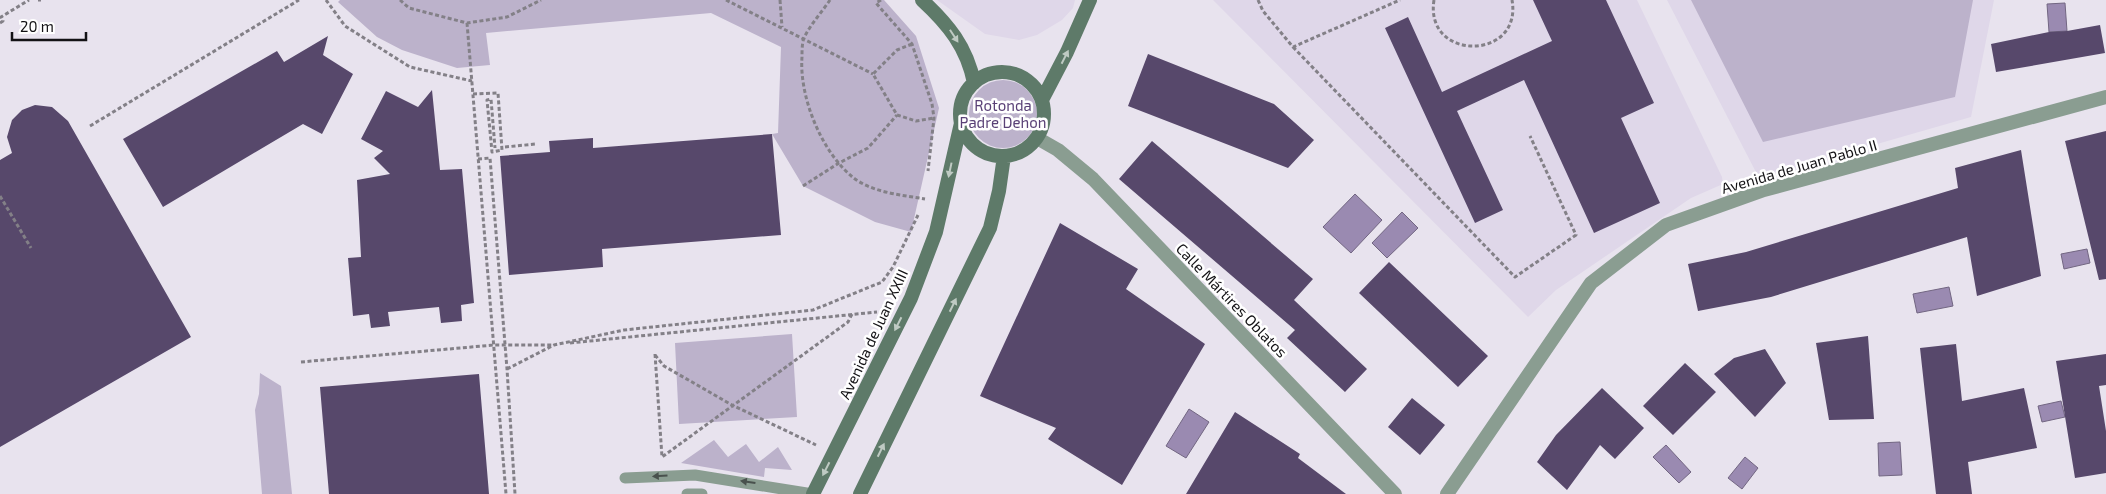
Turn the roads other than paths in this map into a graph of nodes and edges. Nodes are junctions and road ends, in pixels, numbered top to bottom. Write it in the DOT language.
graph roads {
  1 [pos="922,0"];
  2 [pos="1090,0"];
  3 [pos="974,83"];
  4 [pos="2106,97"];
  5 [pos="1042,100"];
  6 [pos="961,123"];
  7 [pos="1037,138"];
  8 [pos="1004,156"];
  9 [pos="625,478"];
  10 [pos="687,494"];
  11 [pos="702,494"];
  12 [pos="813,494"];
  13 [pos="860,494"];
  14 [pos="1395,494"];
  15 [pos="1447,494"];
  1 -- 3 [label="main road, one-way"];
  5 -- 2 [label="main road, one-way"];
  3 -- 5 [label="main road"];
  3 -- 6 [label="main road"];
  4 -- 15 [label="street, Avenida de Juan Pablo II"];
  5 -- 7 [label="main road"];
  6 -- 8 [label="main road"];
  6 -- 12 [label="main road, Avenida de Juan XXIII, one-way"];
  7 -- 8 [label="main road"];
  7 -- 14 [label="street, Calle Mártires Oblatos"];
  13 -- 8 [label="main road, one-way"];
  12 -- 9 [label="lane, one-way"];
  10 -- 11 [label="lane"];
}
